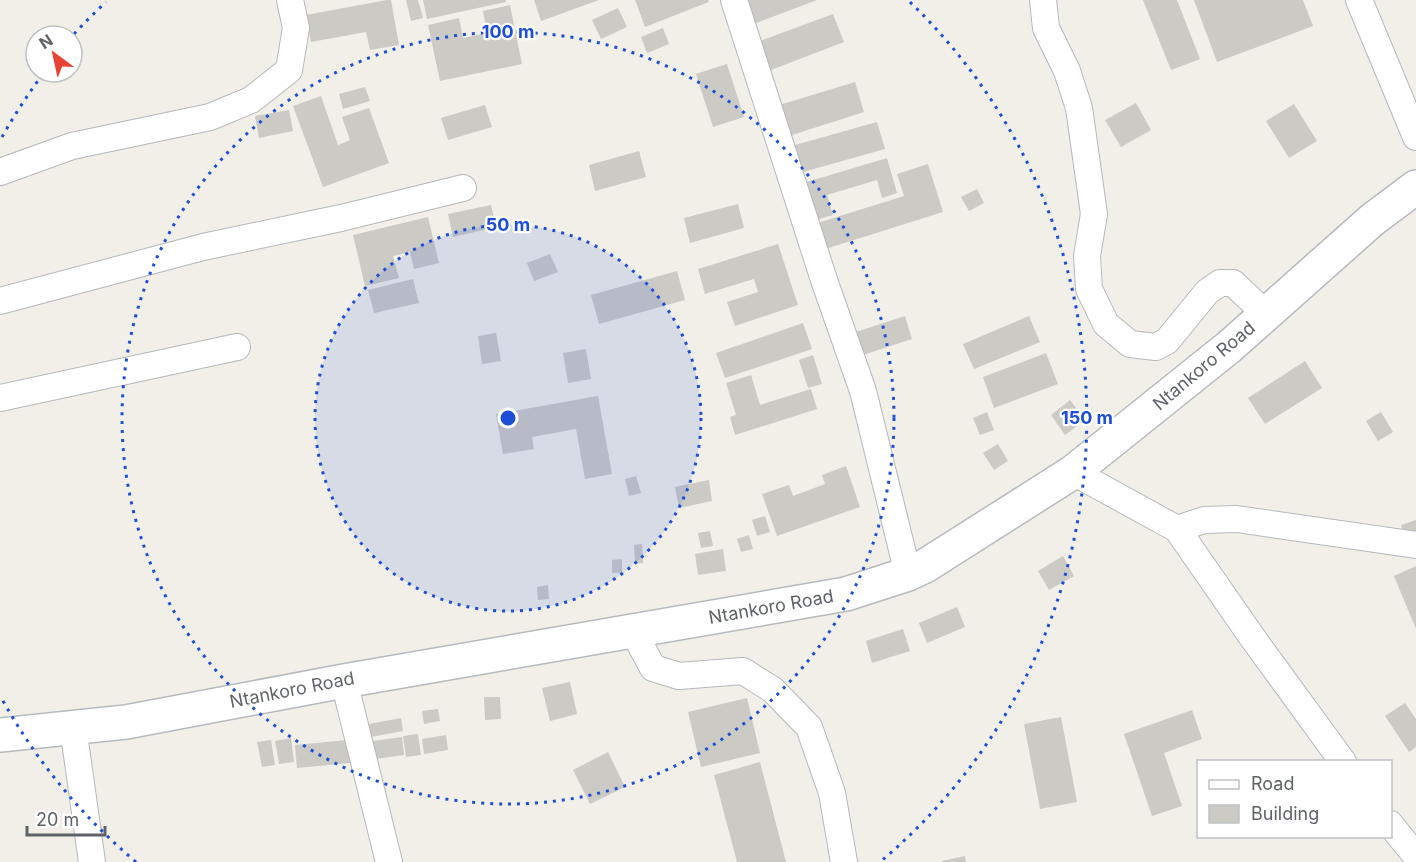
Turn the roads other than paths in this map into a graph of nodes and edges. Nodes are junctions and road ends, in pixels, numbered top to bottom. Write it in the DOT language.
graph roads {
  1 [pos="734,0"];
  2 [pos="1043,0"];
  3 [pos="1359,0"];
  4 [pos="298,2"];
  5 [pos="1416,137"];
  6 [pos="0,172"];
  7 [pos="1416,187"];
  8 [pos="463,188"];
  9 [pos="0,301"];
  10 [pos="1266,314"];
  11 [pos="237,348"];
  12 [pos="0,398"];
  13 [pos="1073,472"];
  14 [pos="1177,529"];
  15 [pos="1416,545"];
  16 [pos="908,574"];
  17 [pos="633,631"];
  18 [pos="344,681"];
  19 [pos="73,727"];
  20 [pos="0,735"];
  21 [pos="1343,760"];
  22 [pos="1392,826"];
  23 [pos="1416,856"];
  24 [pos="92,862"];
  25 [pos="389,862"];
  26 [pos="844,862"];
  1 -- 16 [label="street"];
  2 -- 10 [label="street"];
  3 -- 5 [label="street"];
  4 -- 6 [label="street"];
  7 -- 10 [label="main road, Ntankoro Road"];
  8 -- 9 [label="street"];
  10 -- 13 [label="main road, Ntankoro Road"];
  11 -- 12 [label="street"];
  13 -- 14 [label="street"];
  13 -- 16 [label="main road, Ntankoro Road"];
  14 -- 15 [label="street"];
  14 -- 21 [label="street"];
  16 -- 17 [label="main road, Ntankoro Road"];
  17 -- 18 [label="main road, Ntankoro Road"];
  17 -- 26 [label="street"];
  18 -- 19 [label="main road, Ntankoro Road"];
  18 -- 25 [label="street"];
  19 -- 20 [label="main road, Ntankoro Road"];
  19 -- 24 [label="street"];
  22 -- 23 [label="street"];
}
